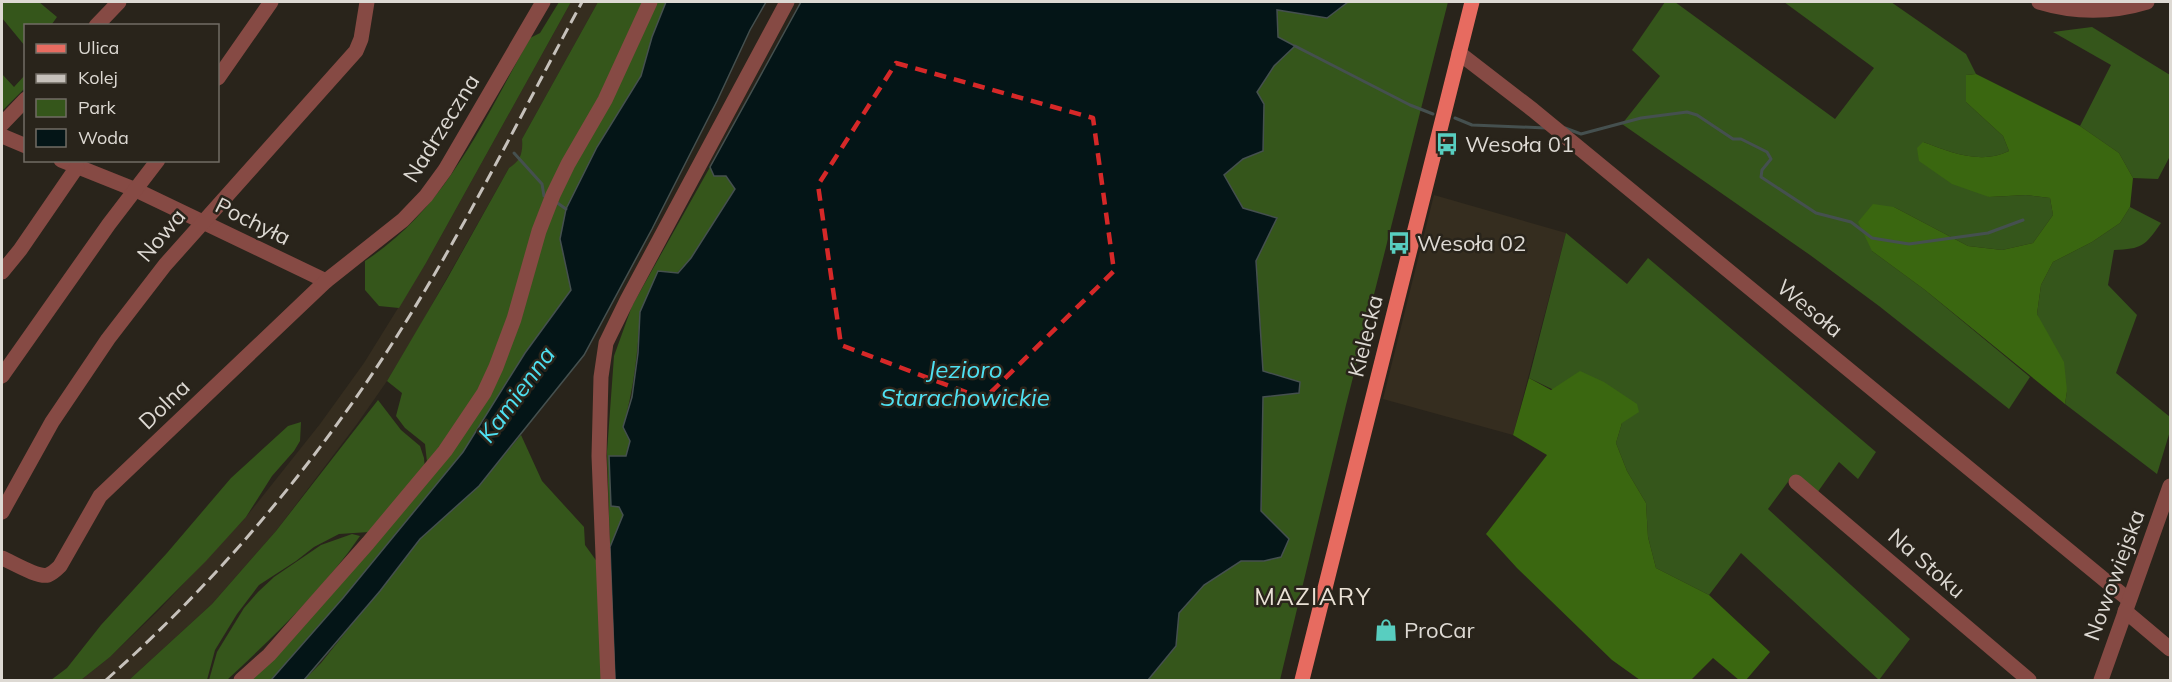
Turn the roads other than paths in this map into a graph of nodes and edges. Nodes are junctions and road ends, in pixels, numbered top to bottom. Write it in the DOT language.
graph roads {
  1 [pos="118,2"];
  2 [pos="272,2"];
  3 [pos="367,2"];
  4 [pos="543,2"];
  5 [pos="651,2"];
  6 [pos="787,2"];
  7 [pos="1472,2"];
  8 [pos="2038,2"];
  9 [pos="2147,2"];
  10 [pos="98,24"];
  11 [pos="1459,53"];
  12 [pos="219,77"];
  13 [pos="24,101"];
  14 [pos="2,124"];
  15 [pos="2,136"];
  16 [pos="24,145"];
  17 [pos="66,162"];
  18 [pos="157,162"];
  19 [pos="77,167"];
  20 [pos="136,190"];
  21 [pos="202,221"];
  22 [pos="2,272"];
  23 [pos="326,281"];
  24 [pos="2,376"];
  25 [pos="1796,482"];
  26 [pos="2170,486"];
  27 [pos="2,512"];
  28 [pos="2,558"];
  29 [pos="2127,605"];
  30 [pos="2170,649"];
  31 [pos="241,681"];
  32 [pos="608,681"];
  33 [pos="1302,681"];
  34 [pos="2029,681"];
  35 [pos="2101,681"];
  1 -- 10 [label="street"];
  2 -- 12 [label="street"];
  3 -- 21 [label="street, Nowa"];
  4 -- 23 [label="street, Nadrzeczna"];
  5 -- 31 [label="street"];
  6 -- 32 [label="street"];
  7 -- 11 [label="main road, Kielecka"];
  8 -- 9 [label="street"];
  11 -- 29 [label="street, Wesoła"];
  11 -- 33 [label="main road, Kielecka"];
  13 -- 14 [label="street"];
  15 -- 16 [label="street"];
  17 -- 19 [label="street, Pochyła"];
  18 -- 20 [label="street"];
  19 -- 20 [label="street, Pochyła"];
  19 -- 22 [label="street"];
  20 -- 21 [label="street, Pochyła"];
  20 -- 24 [label="street"];
  21 -- 23 [label="street, Pochyła"];
  21 -- 27 [label="street, Nowa"];
  23 -- 28 [label="street, Dolna"];
  25 -- 34 [label="street, Na Stoku"];
  26 -- 29 [label="street, Nowowiejska"];
  29 -- 30 [label="street, Wesoła"];
  29 -- 35 [label="street, Nowowiejska"];
}
